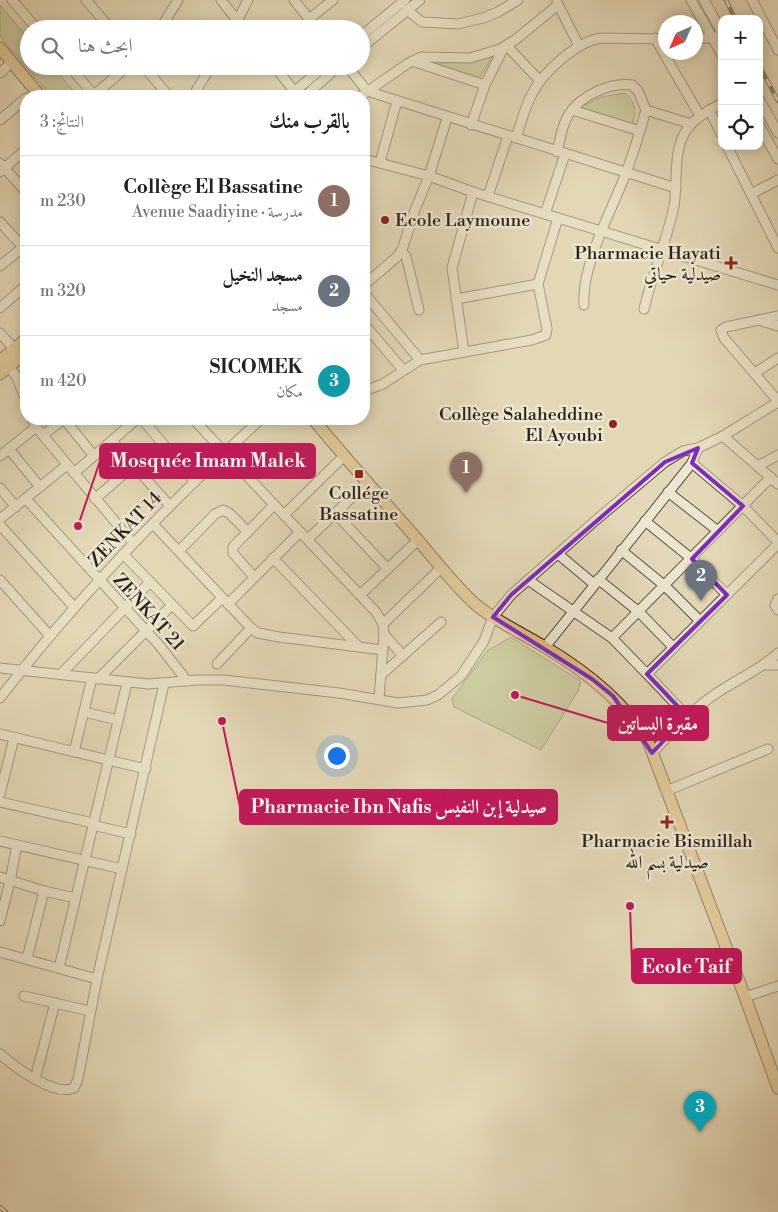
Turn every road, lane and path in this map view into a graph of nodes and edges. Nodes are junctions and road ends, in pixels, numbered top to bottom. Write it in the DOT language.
graph roads {
  1 [pos="12,0"];
  2 [pos="86,0"];
  3 [pos="221,0"];
  4 [pos="248,0"];
  5 [pos="294,0"];
  6 [pos="333,0"];
  7 [pos="405,0"];
  8 [pos="420,0"];
  9 [pos="518,0"];
  10 [pos="691,0"];
  11 [pos="704,0"];
  12 [pos="752,0"];
  13 [pos="175,2"];
  14 [pos="557,3"];
  15 [pos="407,10"];
  16 [pos="29,20"];
  17 [pos="103,20"];
  18 [pos="165,20"];
  19 [pos="233,20"];
  20 [pos="238,20"];
  21 [pos="309,20"];
  22 [pos="370,29"];
  23 [pos="718,34"];
  24 [pos="718,35"];
  25 [pos="718,36"];
  26 [pos="655,38"];
  27 [pos="658,38"];
  28 [pos="703,38"];
  29 [pos="370,41"];
  30 [pos="506,46"];
  31 [pos="579,46"];
  32 [pos="0,48"];
  33 [pos="778,50"];
  34 [pos="412,61"];
  35 [pos="12,62"];
  36 [pos="0,73"];
  37 [pos="77,75"];
  38 [pos="118,75"];
  39 [pos="151,75"];
  40 [pos="206,75"];
  41 [pos="280,75"];
  42 [pos="314,75"];
  43 [pos="329,75"];
  44 [pos="352,75"];
  45 [pos="540,81"];
  46 [pos="485,84"];
  47 [pos="29,90"];
  48 [pos="90,90"];
  49 [pos="102,90"];
  50 [pos="164,90"];
  51 [pos="197,90"];
  52 [pos="289,90"];
  53 [pos="297,90"];
  54 [pos="312,90"];
  55 [pos="362,90"];
  56 [pos="370,90"];
  57 [pos="370,95"];
  58 [pos="397,102"];
  59 [pos="20,104"];
  60 [pos="718,105"];
  61 [pos="762,105"];
  62 [pos="572,110"];
  63 [pos="646,110"];
  64 [pos="709,110"];
  65 [pos="700,116"];
  66 [pos="447,118"];
  67 [pos="0,120"];
  68 [pos="691,124"];
  69 [pos="471,125"];
  70 [pos="718,127"];
  71 [pos="640,131"];
  72 [pos="763,132"];
  73 [pos="778,132"];
  74 [pos="512,137"];
  75 [pos="729,150"];
  76 [pos="561,153"];
  77 [pos="20,154"];
  78 [pos="778,159"];
  79 [pos="370,160"];
  80 [pos="380,162"];
  81 [pos="2,168"];
  82 [pos="626,172"];
  83 [pos="429,176"];
  84 [pos="778,180"];
  85 [pos="20,186"];
  86 [pos="676,188"];
  87 [pos="473,192"];
  88 [pos="751,194"];
  89 [pos="488,196"];
  90 [pos="545,214"];
  91 [pos="558,218"];
  92 [pos="0,222"];
  93 [pos="602,232"];
  94 [pos="20,241"];
  95 [pos="778,248"];
  96 [pos="20,250"];
  97 [pos="661,250"];
  98 [pos="401,252"];
  99 [pos="0,266"];
  100 [pos="370,280"];
  101 [pos="538,284"];
  102 [pos="778,285"];
  103 [pos="20,290"];
  104 [pos="370,299"];
  105 [pos="456,299"];
  106 [pos="584,305"];
  107 [pos="0,308"];
  108 [pos="644,309"];
  109 [pos="419,310"];
  110 [pos="778,316"];
  111 [pos="759,320"];
  112 [pos="777,324"];
  113 [pos="370,331"];
  114 [pos="0,332"];
  115 [pos="20,344"];
  116 [pos="14,349"];
  117 [pos="464,352"];
  118 [pos="20,355"];
  119 [pos="778,358"];
  120 [pos="420,360"];
  121 [pos="3,365"];
  122 [pos="403,370"];
  123 [pos="755,373"];
  124 [pos="20,386"];
  125 [pos="370,389"];
  126 [pos="778,402"];
  127 [pos="32,425"];
  128 [pos="36,425"];
  129 [pos="56,425"];
  130 [pos="69,425"];
  131 [pos="130,425"];
  132 [pos="147,425"];
  133 [pos="199,425"];
  134 [pos="255,425"];
  135 [pos="318,425"];
  136 [pos="43,435"];
  137 [pos="723,436"];
  138 [pos="112,441"];
  139 [pos="698,448"];
  140 [pos="9,449"];
  141 [pos="225,453"];
  142 [pos="778,455"];
  143 [pos="0,456"];
  144 [pos="94,456"];
  145 [pos="344,456"];
  146 [pos="692,463"];
  147 [pos="67,465"];
  148 [pos="134,465"];
  149 [pos="758,466"];
  150 [pos="74,473"];
  151 [pos="775,481"];
  152 [pos="196,482"];
  153 [pos="367,483"];
  154 [pos="40,487"];
  155 [pos="0,488"];
  156 [pos="668,492"];
  157 [pos="95,498"];
  158 [pos="26,500"];
  159 [pos="274,505"];
  160 [pos="170,506"];
  161 [pos="743,506"];
  162 [pos="16,507"];
  163 [pos="335,514"];
  164 [pos="284,515"];
  165 [pos="0,519"];
  166 [pos="645,521"];
  167 [pos="152,524"];
  168 [pos="0,525"];
  169 [pos="248,532"];
  170 [pos="300,532"];
  171 [pos="718,532"];
  172 [pos="308,539"];
  173 [pos="418,540"];
  174 [pos="132,543"];
  175 [pos="778,543"];
  176 [pos="621,550"];
  177 [pos="179,551"];
  178 [pos="123,554"];
  179 [pos="558,554"];
  180 [pos="273,558"];
  181 [pos="692,559"];
  182 [pos="441,568"];
  183 [pos="388,569"];
  184 [pos="254,577"];
  185 [pos="0,580"];
  186 [pos="98,580"];
  187 [pos="528,580"];
  188 [pos="150,582"];
  189 [pos="596,582"];
  190 [pos="665,586"];
  191 [pos="361,594"];
  192 [pos="726,595"];
  193 [pos="778,599"];
  194 [pos="225,601"];
  195 [pos="172,605"];
  196 [pos="74,607"];
  197 [pos="124,608"];
  198 [pos="778,610"];
  199 [pos="573,611"];
  200 [pos="639,612"];
  201 [pos="493,617"];
  202 [pos="700,621"];
  203 [pos="441,622"];
  204 [pos="383,624"];
  205 [pos="251,628"];
  206 [pos="147,632"];
  207 [pos="384,634"];
  208 [pos="50,636"];
  209 [pos="612,638"];
  210 [pos="358,646"];
  211 [pos="545,647"];
  212 [pos="674,648"];
  213 [pos="383,650"];
  214 [pos="778,653"];
  215 [pos="403,656"];
  216 [pos="217,664"];
  217 [pos="765,665"];
  218 [pos="778,665"];
  219 [pos="0,668"];
  220 [pos="21,671"];
  221 [pos="61,674"];
  222 [pos="646,674"];
  223 [pos="381,675"];
  224 [pos="95,678"];
  225 [pos="187,680"];
  226 [pos="126,682"];
  227 [pos="164,684"];
  228 [pos="0,698"];
  229 [pos="379,699"];
  230 [pos="84,712"];
  231 [pos="687,716"];
  232 [pos="118,720"];
  233 [pos="0,734"];
  234 [pos="14,738"];
  235 [pos="768,749"];
  236 [pos="74,752"];
  237 [pos="652,753"];
  238 [pos="108,760"];
  239 [pos="146,769"];
  240 [pos="666,791"];
  241 [pos="0,794"];
  242 [pos="0,802"];
  243 [pos="92,824"];
  244 [pos="131,834"];
  245 [pos="0,841"];
  246 [pos="17,845"];
  247 [pos="84,859"];
  248 [pos="122,869"];
  249 [pos="0,877"];
  250 [pos="10,880"];
  251 [pos="44,890"];
  252 [pos="75,898"];
  253 [pos="0,921"];
  254 [pos="0,952"];
  255 [pos="27,959"];
  256 [pos="59,968"];
  257 [pos="97,978"];
  258 [pos="778,986"];
  259 [pos="24,996"];
  260 [pos="745,997"];
  261 [pos="55,1002"];
  262 [pos="90,1011"];
  263 [pos="0,1054"];
  264 [pos="35,1079"];
  265 [pos="778,1088"];
  1 -- 16 [label="street"];
  2 -- 17 [label="street"];
  3 -- 19 [label="street"];
  4 -- 20 [label="street"];
  5 -- 21 [label="street"];
  6 -- 21 [label="street"];
  7 -- 22 [label="street"];
  8 -- 15 [label="street"];
  9 -- 15 [label="street"];
  10 -- 24 [label="street"];
  11 -- 23 [label="street"];
  12 -- 33 [label="street"];
  13 -- 18 [label="street"];
  14 -- 30 [label="street"];
  14 -- 31 [label="street"];
  15 -- 29 [label="street"];
  25 -- 28 [label="street"];
  26 -- 27 [label="street"];
  26 -- 31 [label="street"];
  26 -- 65 [label="street"];
  30 -- 34 [label="street"];
  30 -- 45 [label="street"];
  30 -- 46 [label="street"];
  31 -- 45 [label="street"];
  32 -- 35 [label="main road"];
  34 -- 46 [label="street"];
  34 -- 56 [label="street"];
  35 -- 36 [label="street"];
  35 -- 47 [label="main road"];
  37 -- 48 [label="street"];
  38 -- 49 [label="street"];
  39 -- 50 [label="street"];
  40 -- 51 [label="street"];
  41 -- 52 [label="street"];
  42 -- 53 [label="street"];
  43 -- 54 [label="street"];
  44 -- 55 [label="street"];
  45 -- 74 [label="street"];
  46 -- 69 [label="street"];
  57 -- 58 [label="street"];
  58 -- 66 [label="street"];
  58 -- 80 [label="street"];
  59 -- 67 [label="street"];
  60 -- 64 [label="street"];
  61 -- 73 [label="street"];
  62 -- 63 [label="street"];
  62 -- 71 [label="street"];
  62 -- 76 [label="street"];
  63 -- 68 [label="street"];
  63 -- 71 [label="street"];
  64 -- 65 [label="street"];
  64 -- 70 [label="street"];
  65 -- 68 [label="street"];
  66 -- 69 [label="street"];
  66 -- 83 [label="street"];
  68 -- 86 [label="street"];
  69 -- 74 [label="street"];
  71 -- 82 [label="street"];
  72 -- 78 [label="street"];
  74 -- 76 [label="street"];
  74 -- 89 [label="street"];
  75 -- 88 [label="street"];
  76 -- 82 [label="street"];
  76 -- 90 [label="street"];
  77 -- 81 [label="street"];
  79 -- 80 [label="street"];
  80 -- 83 [label="street"];
  81 -- 85 [label="street"];
  82 -- 86 [label="street"];
  82 -- 93 [label="street"];
  83 -- 87 [label="street"];
  83 -- 98 [label="street"];
  84 -- 88 [label="street"];
  86 -- 97 [label="street"];
  87 -- 89 [label="street"];
  87 -- 105 [label="street"];
  88 -- 95 [label="street"];
  89 -- 90 [label="street"];
  90 -- 91 [label="street"];
  91 -- 93 [label="street"];
  91 -- 101 [label="street"];
  92 -- 94 [label="street"];
  93 -- 97 [label="street"];
  93 -- 106 [label="street"];
  96 -- 99 [label="street"];
  97 -- 102 [label="street"];
  97 -- 108 [label="street"];
  98 -- 100 [label="street"];
  98 -- 109 [label="street"];
  101 -- 105 [label="street"];
  101 -- 117 [label="street"];
  103 -- 107 [label="street"];
  104 -- 120 [label="street"];
  105 -- 117 [label="street"];
  110 -- 111 [label="street"];
  111 -- 112 [label="street"];
  111 -- 123 [label="street"];
  113 -- 122 [label="street"];
  114 -- 116 [label="street"];
  115 -- 116 [label="main road"];
  116 -- 121 [label="main road"];
  117 -- 120 [label="street"];
  118 -- 121 [label="main road"];
  119 -- 123 [label="street"];
  120 -- 122 [label="street"];
  121 -- 124 [label="street"];
  122 -- 125 [label="street"];
  123 -- 126 [label="street"];
  126 -- 137 [label="street"];
  127 -- 140 [label="street"];
  128 -- 136 [label="street"];
  129 -- 136 [label="street"];
  130 -- 144 [label="street"];
  131 -- 138 [label="street"];
  132 -- 152 [label="street"];
  133 -- 141 [label="street"];
  134 -- 141 [label="street, ZENKAT 14"];
  135 -- 145 [label="main road"];
  136 -- 147 [label="street"];
  137 -- 139 [label="street"];
  137 -- 149 [label="street"];
  138 -- 144 [label="street"];
  138 -- 148 [label="street"];
  139 -- 146 [label="street"];
  139 -- 179 [label="street"];
  140 -- 143 [label="street"];
  140 -- 154 [label="street"];
  141 -- 152 [label="street, ZENKAT 14"];
  141 -- 159 [label="street"];
  142 -- 149 [label="street"];
  144 -- 150 [label="street"];
  145 -- 153 [label="main road"];
  145 -- 164 [label="street"];
  146 -- 156 [label="street"];
  146 -- 161 [label="street"];
  147 -- 150 [label="street"];
  147 -- 154 [label="street"];
  148 -- 157 [label="street"];
  148 -- 160 [label="street"];
  149 -- 151 [label="street"];
  150 -- 157 [label="street"];
  151 -- 161 [label="street"];
  152 -- 160 [label="street, ZENKAT 14"];
  153 -- 163 [label="street"];
  153 -- 173 [label="main road"];
  154 -- 158 [label="street"];
  155 -- 162 [label="street"];
  156 -- 166 [label="street"];
  156 -- 171 [label="street"];
  157 -- 174 [label="street"];
  158 -- 162 [label="street"];
  158 -- 186 [label="street, ZENKAT 21"];
  159 -- 164 [label="street"];
  159 -- 169 [label="street"];
  160 -- 167 [label="street, ZENKAT 14"];
  161 -- 171 [label="street"];
  161 -- 175 [label="street"];
  162 -- 165 [label="street"];
  163 -- 172 [label="street"];
  163 -- 183 [label="street"];
  164 -- 170 [label="street"];
  166 -- 176 [label="street"];
  166 -- 181 [label="street"];
  167 -- 174 [label="street, ZENKAT 14"];
  167 -- 177 [label="street"];
  168 -- 196 [label="street"];
  169 -- 177 [label="street"];
  169 -- 184 [label="street"];
  170 -- 172 [label="street"];
  170 -- 180 [label="street"];
  171 -- 181 [label="street"];
  172 -- 191 [label="street"];
  173 -- 182 [label="main road"];
  173 -- 183 [label="street"];
  174 -- 178 [label="street, ZENKAT 14"];
  175 -- 192 [label="street"];
  176 -- 189 [label="street"];
  176 -- 190 [label="street"];
  177 -- 194 [label="street"];
  178 -- 186 [label="street, ZENKAT 14"];
  178 -- 188 [label="street"];
  179 -- 187 [label="street"];
  179 -- 189 [label="street"];
  180 -- 184 [label="street"];
  180 -- 210 [label="street"];
  181 -- 190 [label="street"];
  181 -- 192 [label="street"];
  182 -- 201 [label="main road"];
  182 -- 204 [label="street"];
  183 -- 191 [label="street"];
  184 -- 194 [label="street"];
  185 -- 208 [label="street"];
  186 -- 196 [label="street, ZENKAT 14"];
  186 -- 197 [label="street, ZENKAT 21"];
  187 -- 199 [label="street"];
  187 -- 201 [label="street"];
  188 -- 195 [label="street"];
  188 -- 197 [label="street"];
  189 -- 199 [label="street"];
  189 -- 200 [label="street"];
  190 -- 200 [label="street"];
  190 -- 202 [label="street"];
  191 -- 204 [label="street"];
  192 -- 202 [label="street"];
  193 -- 198 [label="street"];
  194 -- 195 [label="street"];
  194 -- 205 [label="street"];
  195 -- 206 [label="street"];
  196 -- 208 [label="street, ZENKAT 14"];
  197 -- 206 [label="street, ZENKAT 21"];
  197 -- 221 [label="street"];
  199 -- 209 [label="street"];
  199 -- 211 [label="street"];
  200 -- 209 [label="street"];
  200 -- 212 [label="street"];
  201 -- 211 [label="main road"];
  201 -- 229 [label="street"];
  202 -- 212 [label="street"];
  203 -- 215 [label="street"];
  204 -- 207 [label="street"];
  205 -- 210 [label="street"];
  205 -- 216 [label="street"];
  206 -- 224 [label="street"];
  206 -- 225 [label="street, ZENKAT 21"];
  207 -- 213 [label="street"];
  207 -- 215 [label="street"];
  208 -- 220 [label="street, ZENKAT 14"];
  209 -- 222 [label="street"];
  210 -- 213 [label="street"];
  211 -- 237 [label="main road"];
  212 -- 222 [label="street"];
  213 -- 223 [label="street"];
  214 -- 217 [label="street"];
  215 -- 223 [label="street"];
  217 -- 218 [label="street"];
  217 -- 231 [label="street"];
  219 -- 220 [label="street"];
  220 -- 221 [label="street"];
  220 -- 228 [label="street, ZENKAT 14"];
  221 -- 224 [label="street"];
  222 -- 231 [label="street"];
  223 -- 229 [label="street"];
  224 -- 226 [label="street"];
  224 -- 230 [label="street"];
  225 -- 227 [label="street"];
  225 -- 229 [label="street"];
  226 -- 227 [label="street"];
  226 -- 232 [label="street"];
  227 -- 239 [label="street"];
  230 -- 232 [label="street"];
  230 -- 236 [label="street"];
  231 -- 237 [label="street"];
  232 -- 238 [label="street"];
  233 -- 234 [label="street"];
  234 -- 236 [label="street"];
  234 -- 241 [label="street"];
  235 -- 240 [label="street"];
  236 -- 238 [label="street"];
  237 -- 240 [label="main road"];
  238 -- 239 [label="street"];
  238 -- 243 [label="street"];
  239 -- 244 [label="street"];
  240 -- 260 [label="main road"];
  242 -- 243 [label="street"];
  243 -- 244 [label="street"];
  243 -- 247 [label="street"];
  244 -- 248 [label="street"];
  245 -- 246 [label="street"];
  246 -- 247 [label="street"];
  246 -- 250 [label="street"];
  247 -- 248 [label="street"];
  247 -- 252 [label="street"];
  248 -- 257 [label="street"];
  249 -- 250 [label="street"];
  250 -- 251 [label="street"];
  250 -- 253 [label="street"];
  251 -- 252 [label="street"];
  251 -- 255 [label="street"];
  252 -- 256 [label="street"];
  254 -- 255 [label="street"];
  255 -- 256 [label="street"];
  256 -- 257 [label="street"];
  257 -- 262 [label="street"];
  258 -- 260 [label="street"];
  259 -- 261 [label="street"];
  260 -- 265 [label="main road"];
  261 -- 262 [label="street"];
  261 -- 264 [label="street"];
  262 -- 264 [label="street"];
  263 -- 264 [label="street"];
}
